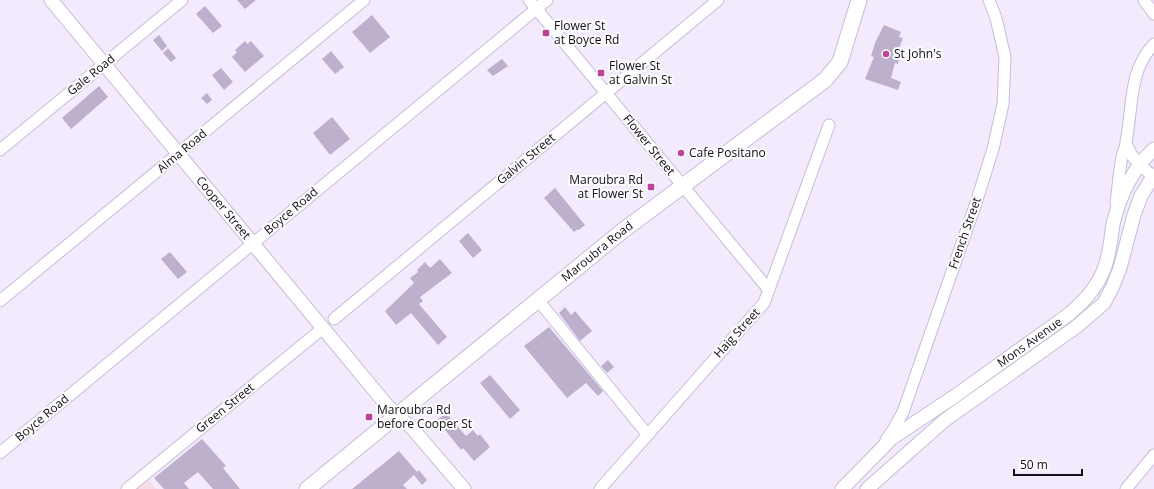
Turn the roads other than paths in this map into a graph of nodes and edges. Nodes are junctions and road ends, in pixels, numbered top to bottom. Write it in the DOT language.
graph roads {
  1 [pos="52,0"];
  2 [pos="182,0"];
  3 [pos="364,0"];
  4 [pos="547,0"];
  5 [pos="718,0"];
  6 [pos="859,0"];
  7 [pos="989,0"];
  8 [pos="1144,0"];
  9 [pos="532,4"];
  10 [pos="1154,14"];
  11 [pos="1154,44"];
  12 [pos="104,64"];
  13 [pos="606,92"];
  14 [pos="829,125"];
  15 [pos="1126,143"];
  16 [pos="1154,149"];
  17 [pos="0,150"];
  18 [pos="179,154"];
  19 [pos="1140,164"];
  20 [pos="1153,176"];
  21 [pos="683,186"];
  22 [pos="1114,223"];
  23 [pos="252,243"];
  24 [pos="768,290"];
  25 [pos="538,300"];
  26 [pos="0,301"];
  27 [pos="334,319"];
  28 [pos="323,328"];
  29 [pos="396,415"];
  30 [pos="647,434"];
  31 [pos="0,453"];
  32 [pos="874,455"];
  33 [pos="1154,456"];
  34 [pos="127,489"];
  35 [pos="308,489"];
  36 [pos="464,489"];
  37 [pos="600,489"];
  38 [pos="842,489"];
  39 [pos="867,489"];
  40 [pos="1126,489"];
  1 -- 12 [label="street, Cooper Street"];
  2 -- 12 [label="street, Gale Road"];
  3 -- 18 [label="street, Alma Road"];
  4 -- 9 [label="street, Boyce Road"];
  5 -- 13 [label="street, Galvin Street"];
  6 -- 21 [label="main road, Maroubra Road"];
  7 -- 32 [label="street, French Street"];
  8 -- 10 [label="street"];
  9 -- 13 [label="street, Flower Street"];
  9 -- 23 [label="street, Boyce Road"];
  11 -- 15 [label="street"];
  12 -- 17 [label="street, Gale Road"];
  12 -- 18 [label="street, Cooper Street"];
  13 -- 21 [label="street, Flower Street"];
  13 -- 27 [label="street, Galvin Street"];
  14 -- 24 [label="street, Haig Street"];
  15 -- 19 [label="street"];
  15 -- 22 [label="street"];
  16 -- 19 [label="street, Mons Avenue"];
  18 -- 23 [label="street, Cooper Street"];
  18 -- 26 [label="street, Alma Road"];
  19 -- 20 [label="street"];
  19 -- 22 [label="street, Mons Avenue"];
  20 -- 39 [label="street, Mons Avenue"];
  21 -- 24 [label="street, Flower Street"];
  21 -- 25 [label="main road, Maroubra Road"];
  22 -- 32 [label="street, Mons Avenue"];
  23 -- 28 [label="street, Cooper Street"];
  23 -- 31 [label="street, Boyce Road"];
  24 -- 30 [label="street, Haig Street"];
  25 -- 29 [label="main road, Maroubra Road"];
  25 -- 30 [label="street"];
  28 -- 29 [label="street, Cooper Street"];
  28 -- 34 [label="street, Green Street"];
  29 -- 35 [label="main road, Maroubra Road"];
  29 -- 36 [label="street"];
  30 -- 37 [label="street, Haig Street"];
  32 -- 38 [label="street, Mons Avenue"];
  33 -- 40 [label="street"];
}
